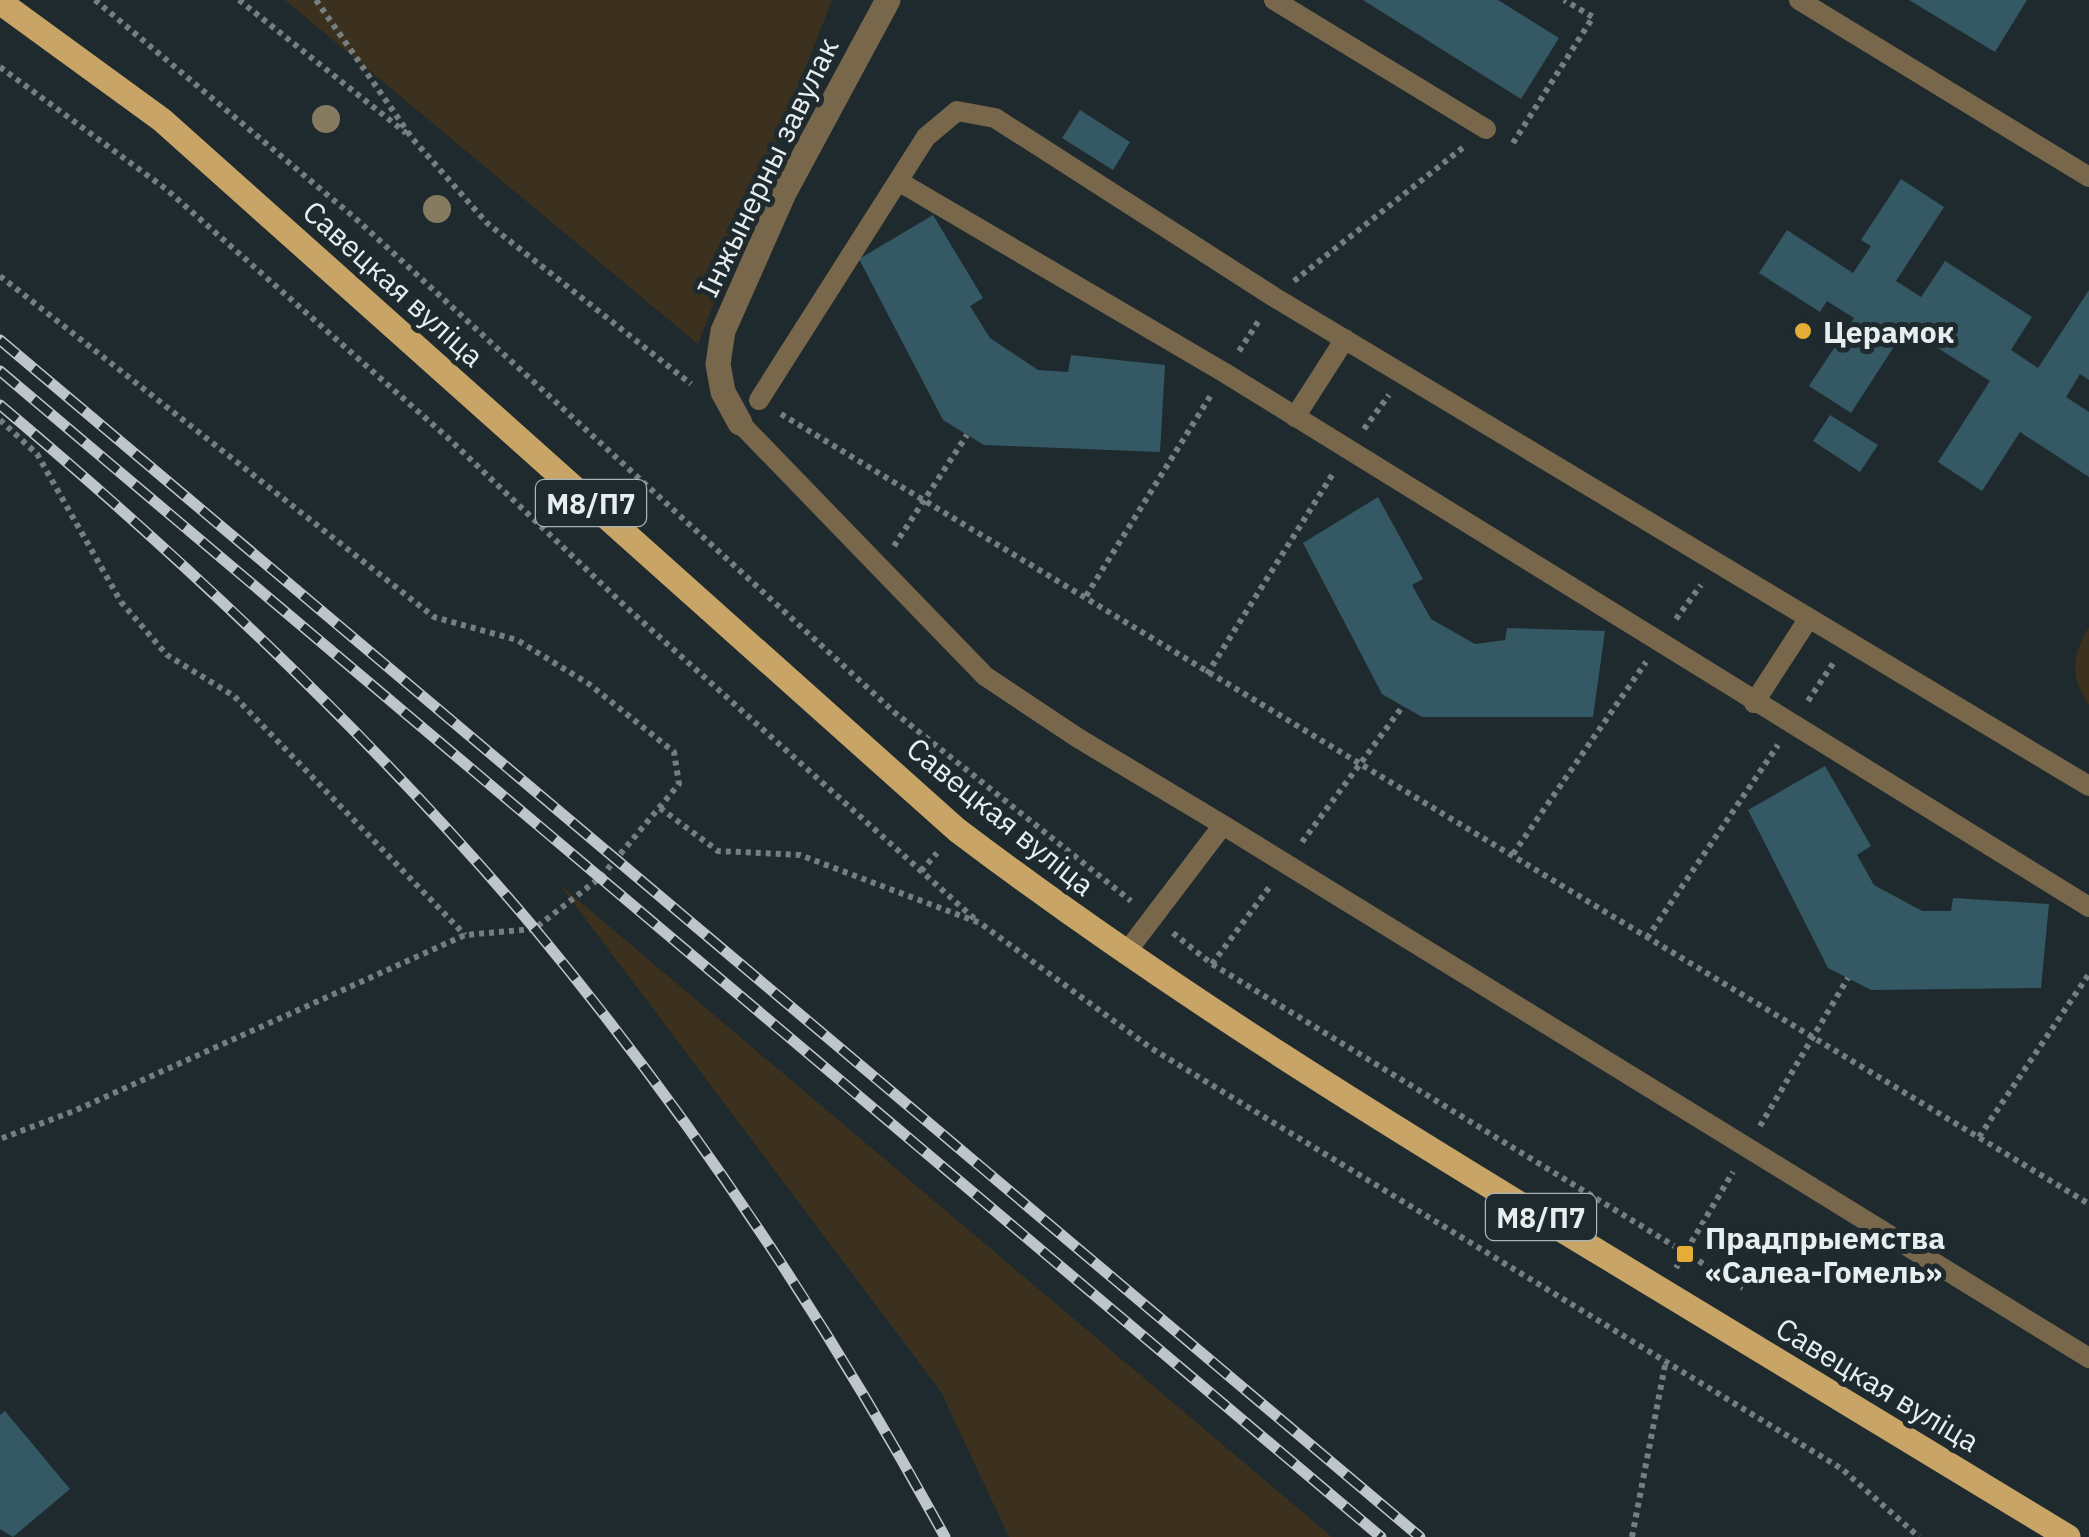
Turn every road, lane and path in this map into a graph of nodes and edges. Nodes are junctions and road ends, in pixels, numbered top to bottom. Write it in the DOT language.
graph roads {
  1 [pos="95,0"];
  2 [pos="239,0"];
  3 [pos="316,0"];
  4 [pos="888,0"];
  5 [pos="1274,0"];
  6 [pos="1564,0"];
  7 [pos="1799,0"];
  8 [pos="0,2"];
  9 [pos="0,67"];
  10 [pos="1486,129"];
  11 [pos="412,138"];
  12 [pos="2089,177"];
  13 [pos="898,181"];
  14 [pos="0,276"];
  15 [pos="1274,297"];
  16 [pos="1345,338"];
  17 [pos="1225,373"];
  18 [pos="1404,374"];
  19 [pos="695,388"];
  20 [pos="759,400"];
  21 [pos="1296,417"];
  22 [pos="0,420"];
  23 [pos="794,422"];
  24 [pos="740,423"];
  25 [pos="966,435"];
  26 [pos="1348,450"];
  27 [pos="925,499"];
  28 [pos="1717,562"];
  29 [pos="879,568"];
  30 [pos="1086,596"];
  31 [pos="1808,618"];
  32 [pos="1660,642"];
  33 [pos="1849,642"];
  34 [pos="1207,674"];
  35 [pos="1754,703"];
  36 [pos="1403,706"];
  37 [pos="1790,726"];
  38 [pos="1361,763"];
  39 [pos="2089,786"];
  40 [pos="660,808"];
  41 [pos="1223,825"];
  42 [pos="1513,854"];
  43 [pos="1287,863"];
  44 [pos="2089,907"];
  45 [pos="1152,917"];
  46 [pos="980,923"];
  47 [pos="465,935"];
  48 [pos="1647,938"];
  49 [pos="1125,954"];
  50 [pos="1212,964"];
  51 [pos="2089,974"];
  52 [pos="1848,978"];
  53 [pos="1814,1037"];
  54 [pos="1979,1137"];
  55 [pos="0,1139"];
  56 [pos="1746,1151"];
  57 [pos="2089,1204"];
  58 [pos="1685,1254"];
  59 [pos="1743,1288"];
  60 [pos="2089,1358"];
  61 [pos="1666,1360"];
  62 [pos="1632,1537"];
  63 [pos="1919,1537"];
  64 [pos="2068,1537"];
  1 -- 45 [label="path"];
  2 -- 11 [label="path"];
  3 -- 11 [label="path"];
  4 -- 24 [label="street, Інжынерны завулак"];
  5 -- 10 [label="lane"];
  6 -- 10 [label="path"];
  7 -- 12 [label="lane"];
  8 -- 49 [label="main road, Савецкая вуліца / М8/П7"];
  9 -- 46 [label="path"];
  10 -- 15 [label="path"];
  11 -- 19 [label="path"];
  13 -- 15 [label="lane"];
  13 -- 17 [label="lane"];
  13 -- 20 [label="lane"];
  14 -- 40 [label="path"];
  15 -- 16 [label="lane"];
  15 -- 17 [label="path"];
  16 -- 18 [label="lane"];
  16 -- 21 [label="lane"];
  17 -- 21 [label="lane"];
  17 -- 30 [label="path"];
  18 -- 26 [label="path"];
  18 -- 28 [label="lane"];
  21 -- 26 [label="lane"];
  22 -- 47 [label="path"];
  23 -- 27 [label="path"];
  24 -- 29 [label="lane"];
  25 -- 27 [label="path"];
  26 -- 32 [label="lane"];
  26 -- 34 [label="path"];
  27 -- 29 [label="path"];
  27 -- 30 [label="path"];
  28 -- 31 [label="lane"];
  28 -- 32 [label="path"];
  29 -- 41 [label="lane"];
  30 -- 34 [label="path"];
  31 -- 33 [label="lane"];
  31 -- 35 [label="lane"];
  32 -- 35 [label="lane"];
  32 -- 42 [label="path"];
  33 -- 37 [label="path"];
  33 -- 39 [label="lane"];
  34 -- 38 [label="path"];
  35 -- 37 [label="lane"];
  36 -- 38 [label="path"];
  37 -- 44 [label="lane"];
  37 -- 48 [label="path"];
  38 -- 42 [label="path"];
  38 -- 43 [label="path"];
  40 -- 46 [label="path"];
  40 -- 47 [label="path"];
  41 -- 43 [label="lane"];
  41 -- 45 [label="lane"];
  42 -- 48 [label="path"];
  43 -- 50 [label="path"];
  43 -- 56 [label="lane"];
  45 -- 49 [label="lane"];
  45 -- 50 [label="path"];
  46 -- 61 [label="path"];
  47 -- 55 [label="path"];
  48 -- 53 [label="path"];
  49 -- 64 [label="main road, Савецкая вуліца / М8/П7"];
  50 -- 58 [label="path"];
  51 -- 54 [label="path"];
  52 -- 53 [label="path"];
  53 -- 54 [label="path"];
  53 -- 56 [label="path"];
  54 -- 57 [label="path"];
  56 -- 58 [label="path"];
  56 -- 60 [label="lane"];
  58 -- 59 [label="path"];
  61 -- 62 [label="path"];
  61 -- 63 [label="path"];
}
